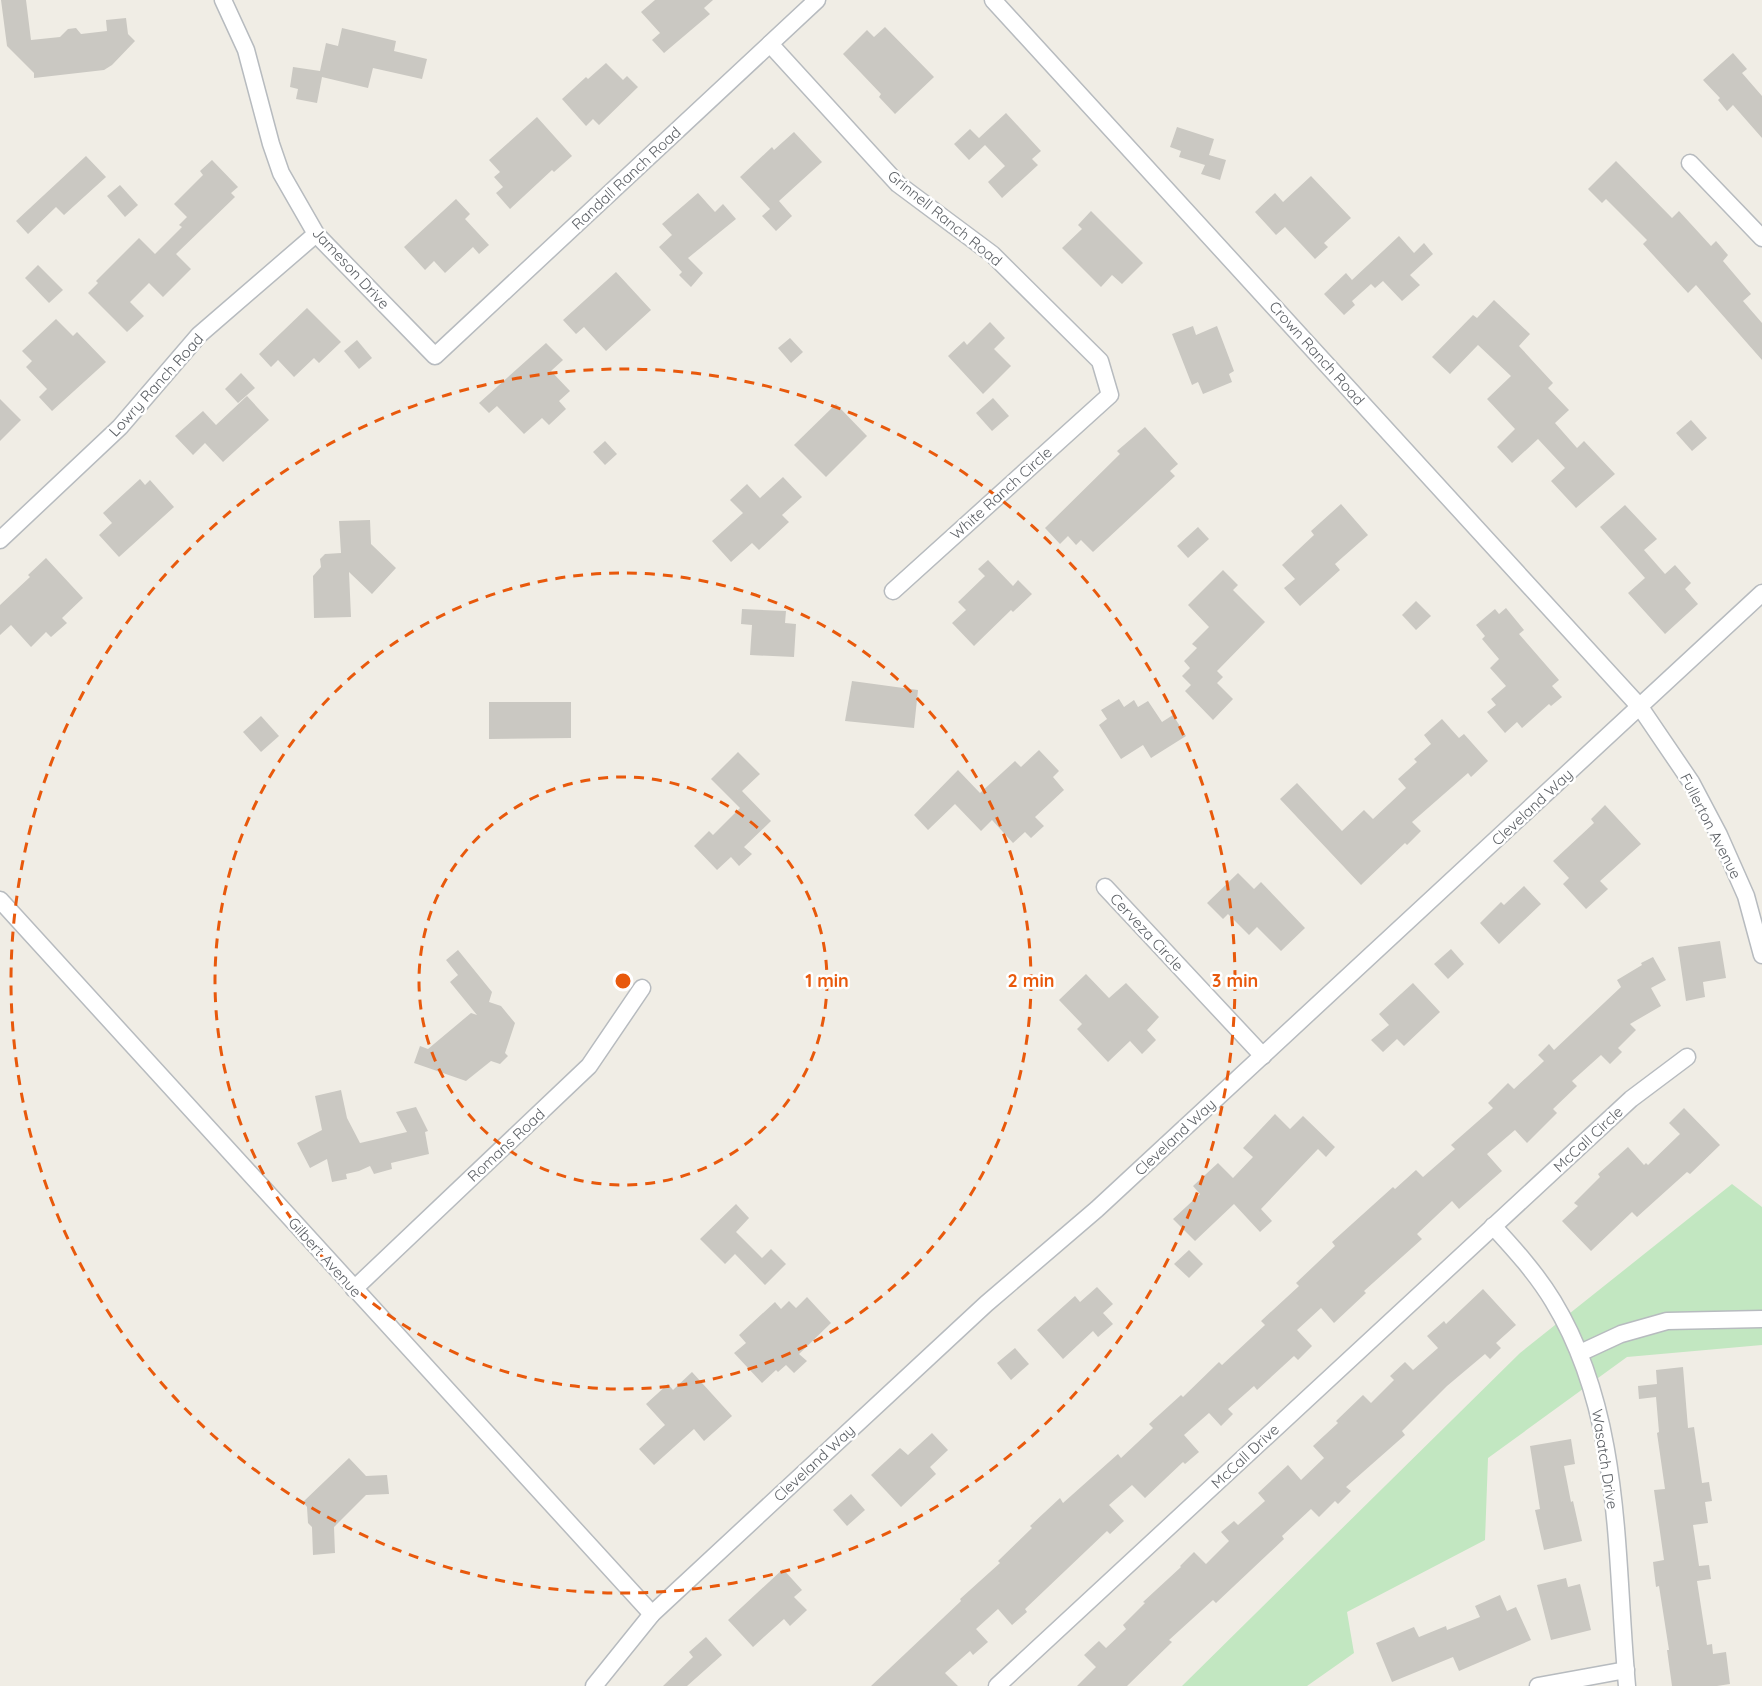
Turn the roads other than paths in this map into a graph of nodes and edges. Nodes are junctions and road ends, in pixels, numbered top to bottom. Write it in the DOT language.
graph roads {
  1 [pos="223,0"];
  2 [pos="817,0"];
  3 [pos="993,0"];
  4 [pos="770,44"];
  5 [pos="1690,163"];
  6 [pos="316,234"];
  7 [pos="1762,238"];
  8 [pos="435,356"];
  9 [pos="1110,395"];
  10 [pos="0,540"];
  11 [pos="893,591"];
  12 [pos="1762,593"];
  13 [pos="1640,707"];
  14 [pos="1105,887"];
  15 [pos="0,900"];
  16 [pos="1762,955"];
  17 [pos="642,988"];
  18 [pos="1263,1056"];
  19 [pos="1687,1058"];
  20 [pos="1493,1226"];
  21 [pos="354,1289"];
  22 [pos="1762,1319"];
  23 [pos="1580,1353"];
  24 [pos="652,1614"];
  25 [pos="1627,1678"];
  26 [pos="594,1686"];
  27 [pos="997,1686"];
  28 [pos="1538,1686"];
  1 -- 6 [label="street, Jameson Drive"];
  2 -- 4 [label="street, Randall Ranch Road"];
  3 -- 13 [label="street, Crown Ranch Road"];
  4 -- 8 [label="street, Randall Ranch Road"];
  4 -- 9 [label="street, Grinnell Ranch Road"];
  5 -- 7 [label="street"];
  6 -- 8 [label="street, Jameson Drive"];
  6 -- 10 [label="street, Lowry Ranch Road"];
  9 -- 11 [label="street, White Ranch Circle"];
  12 -- 13 [label="street, Cleveland Way"];
  13 -- 16 [label="street, Fullerton Avenue"];
  13 -- 18 [label="street, Cleveland Way"];
  14 -- 18 [label="street, Cerveza Circle"];
  15 -- 21 [label="street, Gilbert Avenue"];
  17 -- 21 [label="street, Romans Road"];
  18 -- 24 [label="street, Cleveland Way"];
  19 -- 20 [label="street, McCall Circle"];
  20 -- 23 [label="street, Wasatch Drive"];
  20 -- 27 [label="street, McCall Drive"];
  21 -- 24 [label="street, Gilbert Avenue"];
  22 -- 23 [label="street"];
  23 -- 25 [label="street, Wasatch Drive"];
  24 -- 26 [label="street, Cleveland Way"];
  25 -- 28 [label="street"];
}
